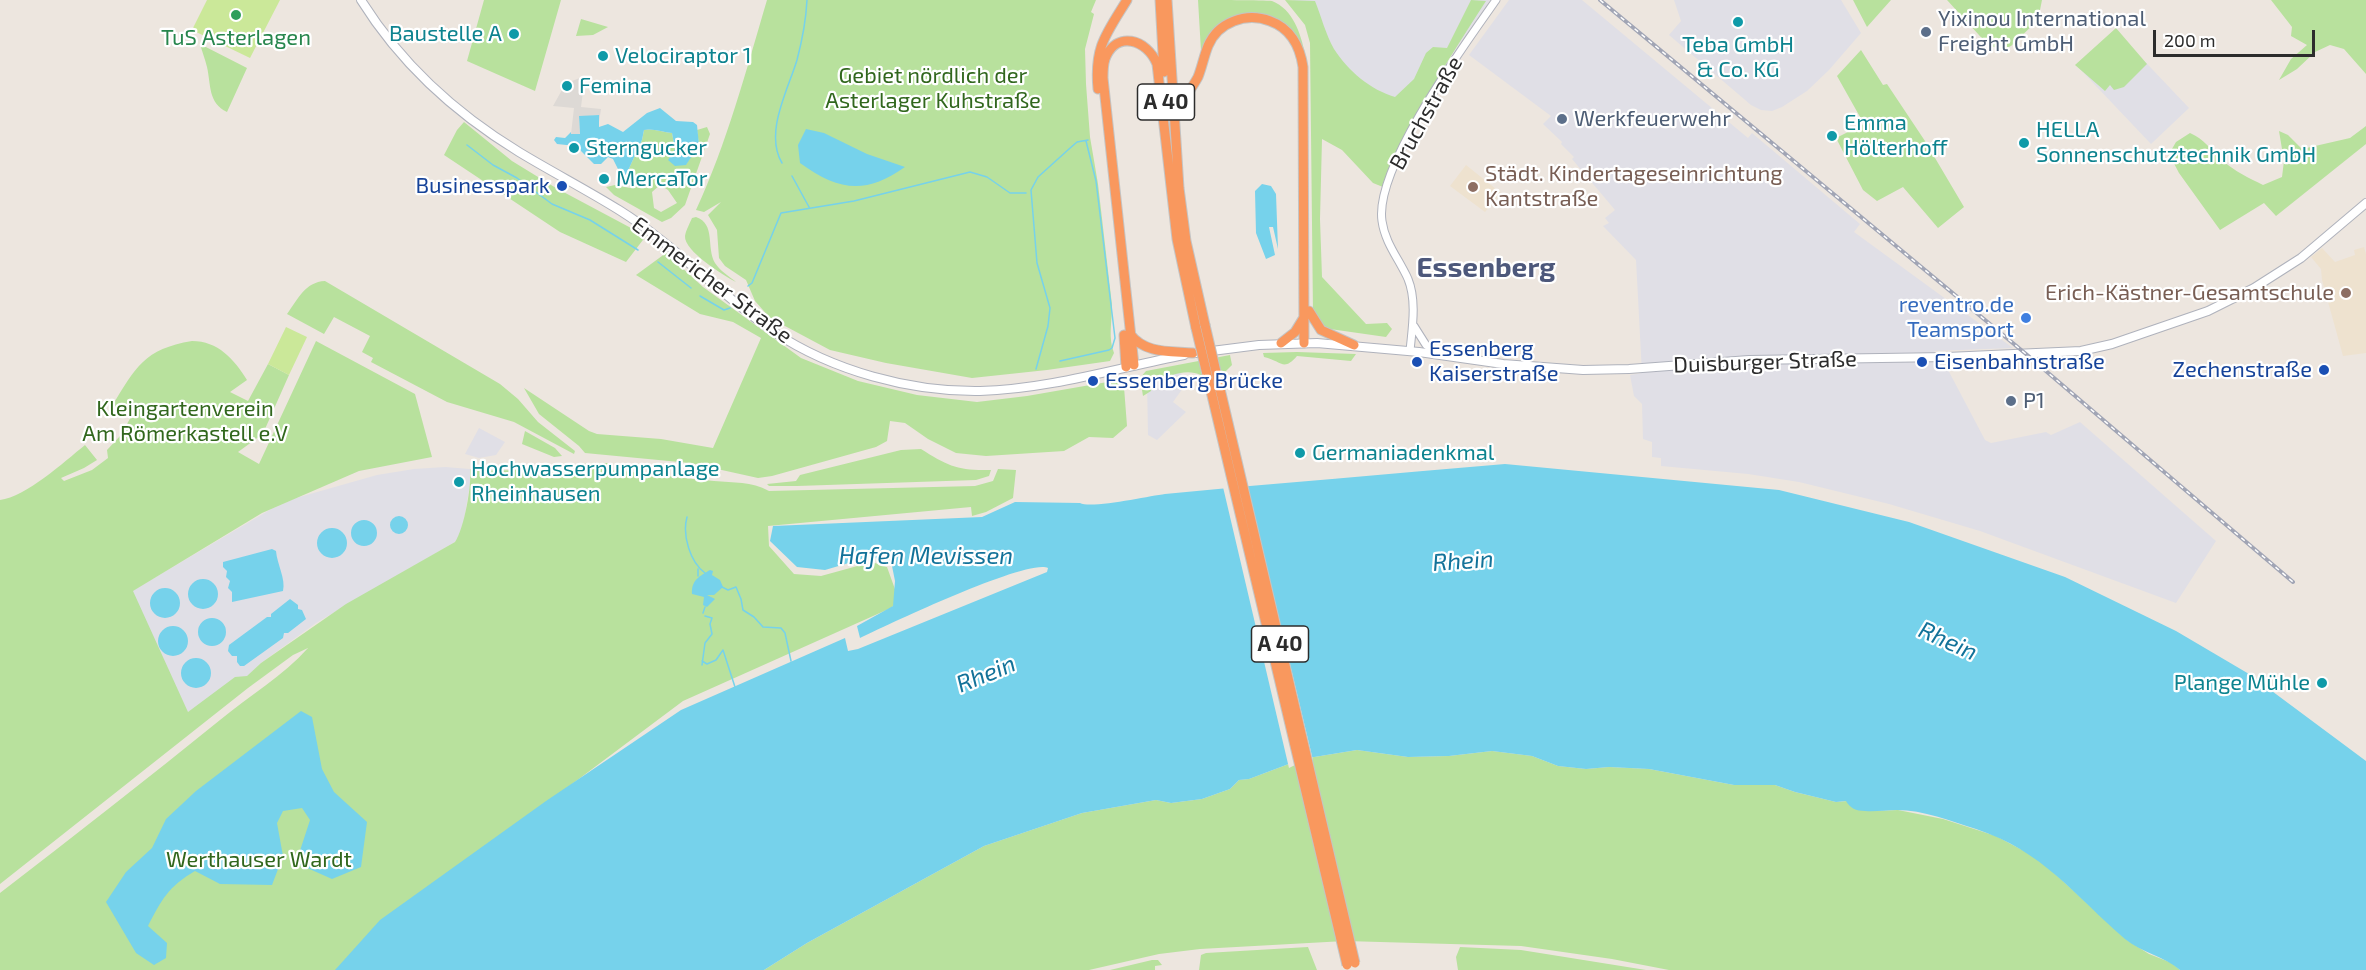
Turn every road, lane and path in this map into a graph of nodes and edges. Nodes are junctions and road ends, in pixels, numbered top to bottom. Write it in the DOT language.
graph roads {
  1 [pos="361,0"];
  2 [pos="1127,0"];
  3 [pos="1160,0"];
  4 [pos="1167,0"];
  5 [pos="1496,0"];
  6 [pos="1173,116"];
  7 [pos="1173,203"];
  8 [pos="2366,203"];
  9 [pos="1306,312"];
  10 [pos="1412,323"];
  11 [pos="1200,327"];
  12 [pos="1129,332"];
  13 [pos="1281,343"];
  14 [pos="1307,343"];
  15 [pos="1354,345"];
  16 [pos="1410,351"];
  17 [pos="1193,353"];
  18 [pos="1443,355"];
  19 [pos="1130,366"];
  20 [pos="1352,967"];
  1 -- 19 [label="main road, Emmericher Straße"];
  2 -- 19 [label="highway"];
  3 -- 7 [label="highway, A 40"];
  4 -- 6 [label="highway, A 40"];
  5 -- 10 [label="street, Bruchstraße"];
  6 -- 9 [label="highway"];
  6 -- 11 [label="highway, A 40"];
  7 -- 11 [label="highway, A 40"];
  7 -- 12 [label="highway"];
  8 -- 18 [label="main road, Duisburger Straße"];
  9 -- 13 [label="highway"];
  9 -- 14 [label="highway"];
  9 -- 15 [label="highway"];
  10 -- 16 [label="street, Bruchstraße"];
  10 -- 18 [label="street"];
  11 -- 20 [label="highway, A 40, bridge"];
  12 -- 17 [label="highway"];
  12 -- 19 [label="highway"];
  13 -- 14 [label="main road, Duisburger Straße"];
  13 -- 17 [label="main road, Duisburger Straße"];
  14 -- 15 [label="main road, Duisburger Straße"];
  15 -- 16 [label="main road, Duisburger Straße"];
  16 -- 18 [label="main road, Duisburger Straße"];
  17 -- 19 [label="main road, Duisburger Straße"];
}
